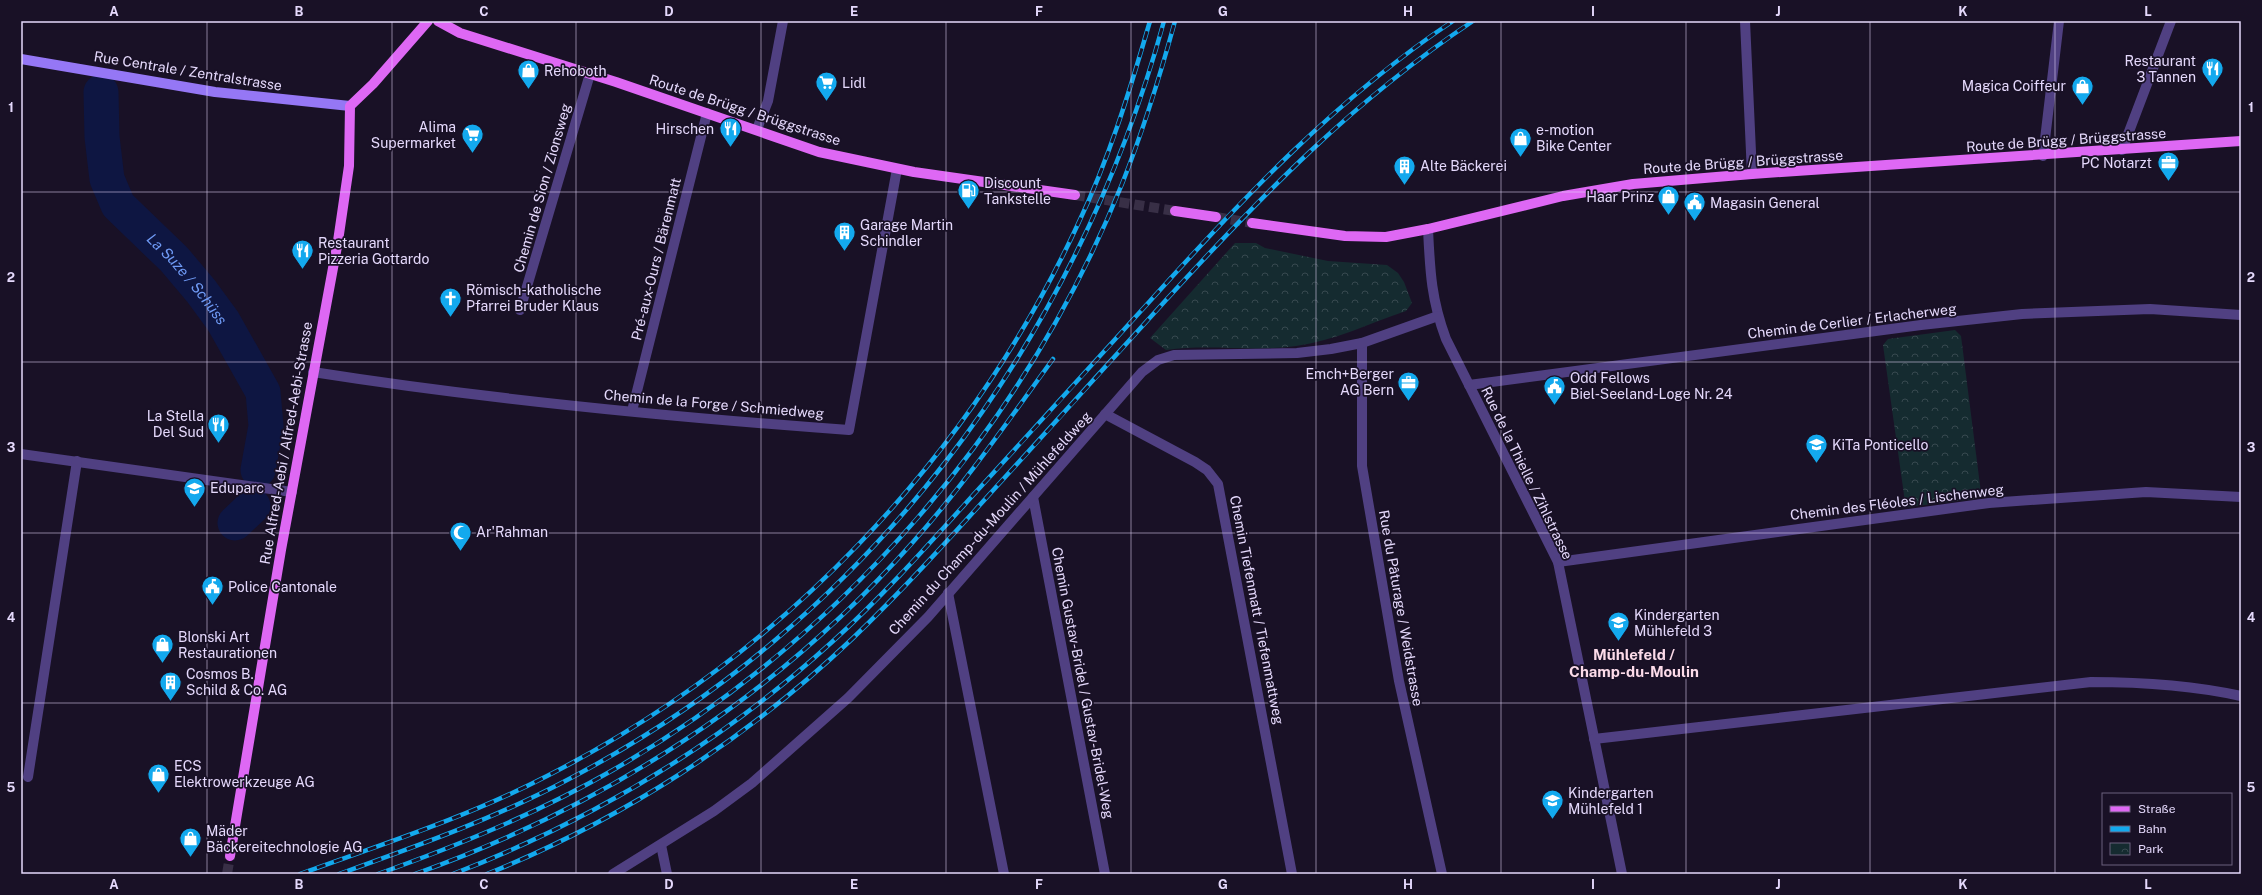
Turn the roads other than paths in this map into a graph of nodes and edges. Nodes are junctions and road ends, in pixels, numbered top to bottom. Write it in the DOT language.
graph roads {
  1 [pos="428,21"];
  2 [pos="438,21"];
  3 [pos="783,21"];
  4 [pos="1745,21"];
  5 [pos="2059,21"];
  6 [pos="2171,21"];
  7 [pos="21,59"];
  8 [pos="590,74"];
  9 [pos="350,106"];
  10 [pos="708,113"];
  11 [pos="757,130"];
  12 [pos="2241,142"];
  13 [pos="2122,150"];
  14 [pos="2043,156"];
  15 [pos="897,169"];
  16 [pos="1752,174"];
  17 [pos="1075,196"];
  18 [pos="1175,211"];
  19 [pos="1216,217"];
  20 [pos="1252,223"];
  21 [pos="1428,229"];
  22 [pos="520,310"];
  23 [pos="2241,315"];
  24 [pos="1438,316"];
  25 [pos="1362,343"];
  26 [pos="313,372"];
  27 [pos="1469,385"];
  28 [pos="632,411"];
  29 [pos="1105,414"];
  30 [pos="21,454"];
  31 [pos="77,461"];
  32 [pos="292,492"];
  33 [pos="1033,497"];
  34 [pos="2241,497"];
  35 [pos="1558,562"];
  36 [pos="948,593"];
  37 [pos="2241,696"];
  38 [pos="1594,739"];
  39 [pos="28,777"];
  40 [pos="661,845"];
  41 [pos="230,856"];
  42 [pos="613,874"];
  43 [pos="666,874"];
  44 [pos="1004,874"];
  45 [pos="1105,874"];
  46 [pos="1292,874"];
  47 [pos="1442,874"];
  48 [pos="1622,874"];
  1 -- 9 [label="main road"];
  2 -- 8 [label="main road, Route de Brügg / Brüggstrasse"];
  3 -- 11 [label="street"];
  4 -- 16 [label="street"];
  5 -- 14 [label="street"];
  6 -- 13 [label="street"];
  7 -- 9 [label="main road, Rue Centrale / Zentralstrasse"];
  8 -- 10 [label="main road, Route de Brügg / Brüggstrasse"];
  8 -- 22 [label="street, Chemin de Sion / Zionsweg"];
  9 -- 26 [label="main road, Rue Alfred-Aebi / Alfred-Aebi-Strasse"];
  10 -- 11 [label="main road, Route de Brügg / Brüggstrasse"];
  10 -- 28 [label="street, Pré-aux-Ours / Bärenmatt"];
  11 -- 15 [label="main road, Route de Brügg / Brüggstrasse"];
  12 -- 13 [label="main road, Route de Brügg / Brüggstrasse"];
  13 -- 14 [label="main road, Route de Brügg / Brüggstrasse"];
  14 -- 16 [label="main road, Route de Brügg / Brüggstrasse"];
  15 -- 17 [label="main road, Route de Brügg / Brüggstrasse"];
  15 -- 28 [label="street, Chemin de la Forge / Schmiedweg"];
  16 -- 21 [label="main road, Route de Brügg / Brüggstrasse"];
  18 -- 19 [label="main road"];
  20 -- 21 [label="main road, Route de Brügg / Brüggstrasse"];
  21 -- 24 [label="street, Rue de la Thielle / Zihlstrasse"];
  23 -- 27 [label="street, Chemin de Cerlier / Erlacherweg"];
  24 -- 25 [label="street, Chemin du Champ-du-Moulin / Mühlefeldweg"];
  24 -- 27 [label="street, Rue de la Thielle / Zihlstrasse"];
  25 -- 29 [label="street, Chemin du Champ-du-Moulin / Mühlefeldweg"];
  25 -- 47 [label="street, Rue du Pâturage / Weidstrasse"];
  26 -- 28 [label="street, Chemin de la Forge / Schmiedweg"];
  26 -- 32 [label="main road, Rue Alfred-Aebi / Alfred-Aebi-Strasse"];
  27 -- 35 [label="street, Rue de la Thielle / Zihlstrasse"];
  29 -- 33 [label="street, Chemin du Champ-du-Moulin / Mühlefeldweg"];
  29 -- 46 [label="street, Chemin Tiefenmatt / Tiefenmattweg"];
  30 -- 31 [label="street"];
  31 -- 32 [label="street"];
  31 -- 39 [label="street"];
  32 -- 41 [label="main road, Rue Alfred-Aebi / Alfred-Aebi-Strasse"];
  33 -- 36 [label="street, Chemin du Champ-du-Moulin / Mühlefeldweg"];
  33 -- 45 [label="street, Chemin Gustav-Bridel / Gustav-Bridel-Weg"];
  34 -- 35 [label="street, Chemin des Fléoles / Lischenweg"];
  35 -- 38 [label="street, Rue de la Thielle / Zihlstrasse"];
  36 -- 40 [label="street, Chemin du Champ-du-Moulin / Mühlefeldweg"];
  36 -- 44 [label="street"];
  37 -- 38 [label="street"];
  38 -- 48 [label="street, Rue de la Thielle / Zihlstrasse"];
  40 -- 42 [label="street, Chemin du Champ-du-Moulin / Mühlefeldweg"];
  40 -- 43 [label="street"];
}
